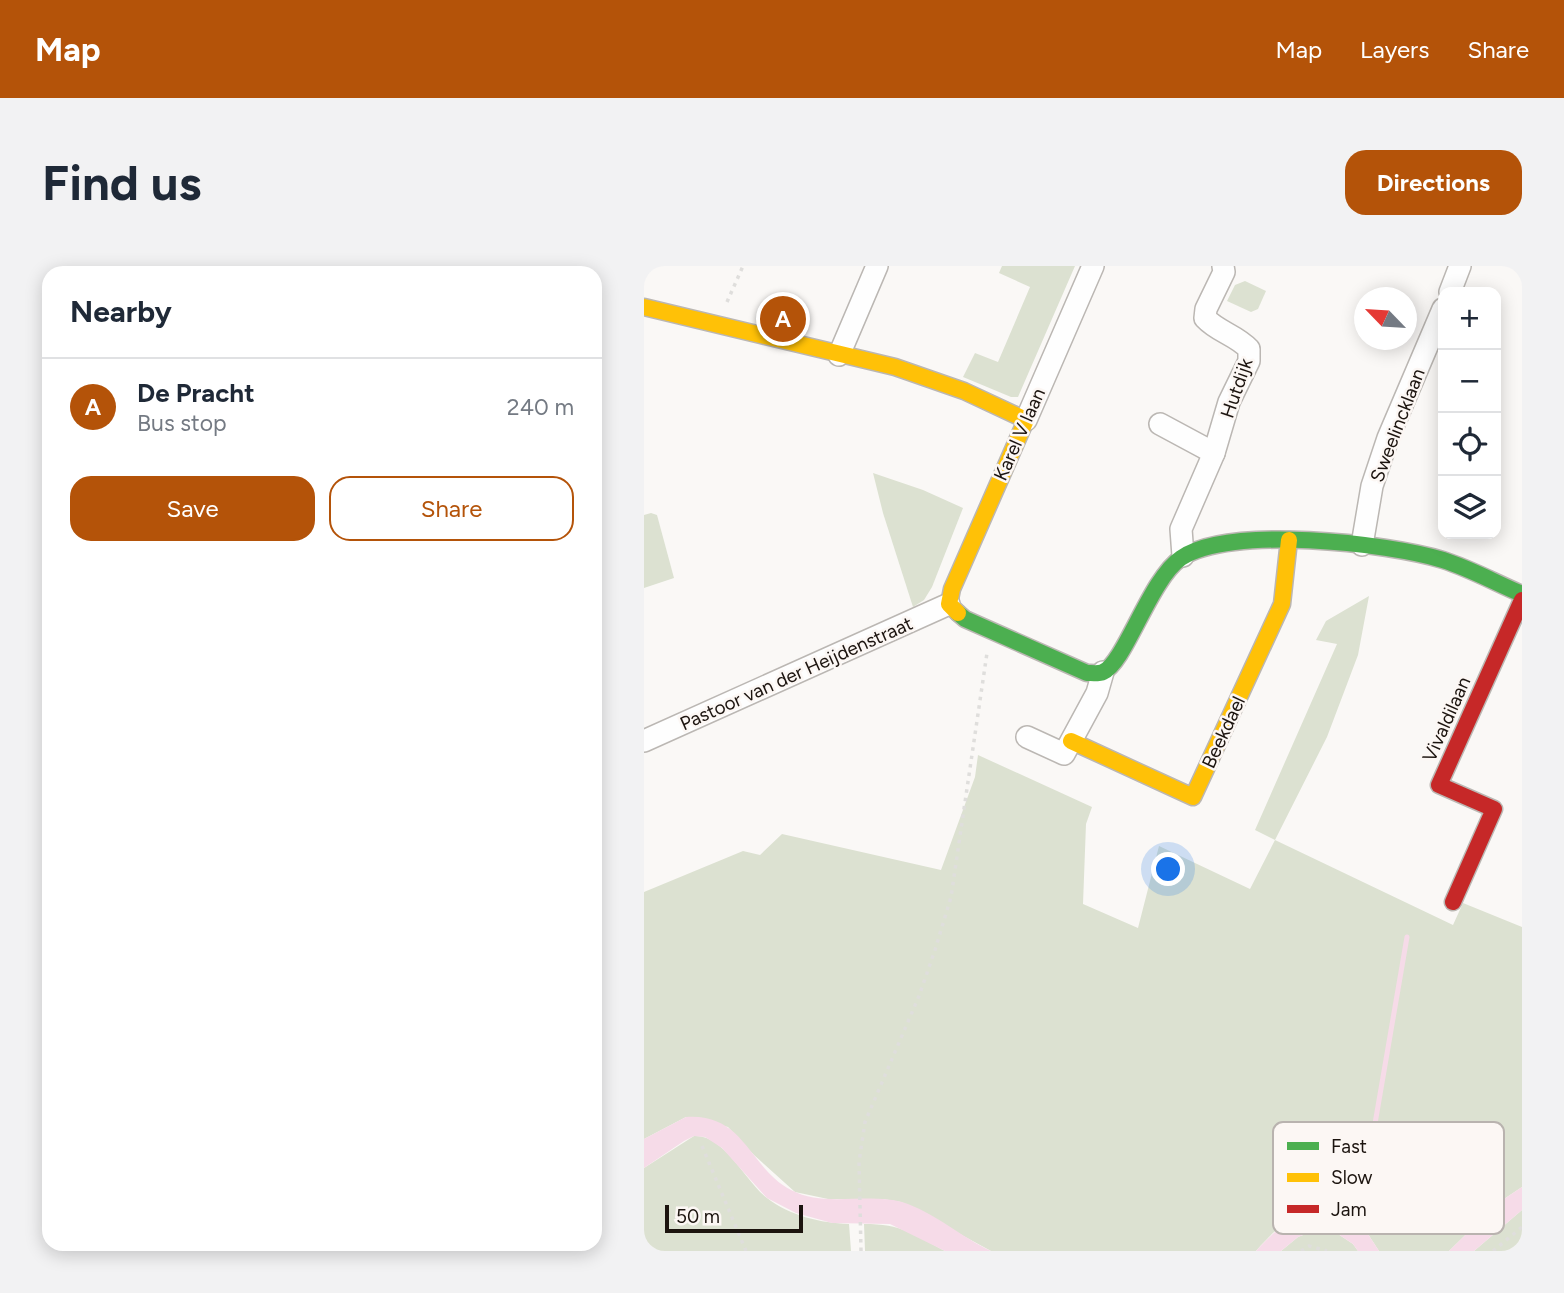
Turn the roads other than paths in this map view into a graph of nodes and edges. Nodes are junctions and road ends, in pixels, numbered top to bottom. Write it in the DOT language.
graph roads {
  1 [pos="877,266"];
  2 [pos="1093,266"];
  3 [pos="1223,266"];
  4 [pos="1460,266"];
  5 [pos="1452,287"];
  6 [pos="644,307"];
  7 [pos="1438,321"];
  8 [pos="839,355"];
  9 [pos="1026,419"];
  10 [pos="1160,424"];
  11 [pos="1214,453"];
  12 [pos="1290,540"];
  13 [pos="1362,545"];
  14 [pos="1183,556"];
  15 [pos="1522,597"];
  16 [pos="949,604"];
  17 [pos="1103,672"];
  18 [pos="1027,737"];
  19 [pos="644,741"];
  20 [pos="1071,741"];
  21 [pos="1453,902"];
  1 -- 8 [label="street"];
  2 -- 9 [label="street, Karel V laan"];
  3 -- 11 [label="street, Hutdijk"];
  4 -- 5 [label="street"];
  6 -- 8 [label="street"];
  7 -- 13 [label="street, Sweelincklaan"];
  8 -- 9 [label="street"];
  9 -- 16 [label="street, Karel V laan"];
  10 -- 11 [label="street"];
  11 -- 14 [label="street, Hutdijk"];
  12 -- 13 [label="street"];
  12 -- 14 [label="street"];
  12 -- 20 [label="street, Beekdael"];
  13 -- 15 [label="street"];
  14 -- 17 [label="street"];
  15 -- 21 [label="street, Vivaldilaan"];
  16 -- 17 [label="street"];
  16 -- 19 [label="street, Pastoor van der Heijdenstraat"];
  17 -- 20 [label="street"];
  18 -- 20 [label="street"];
}
